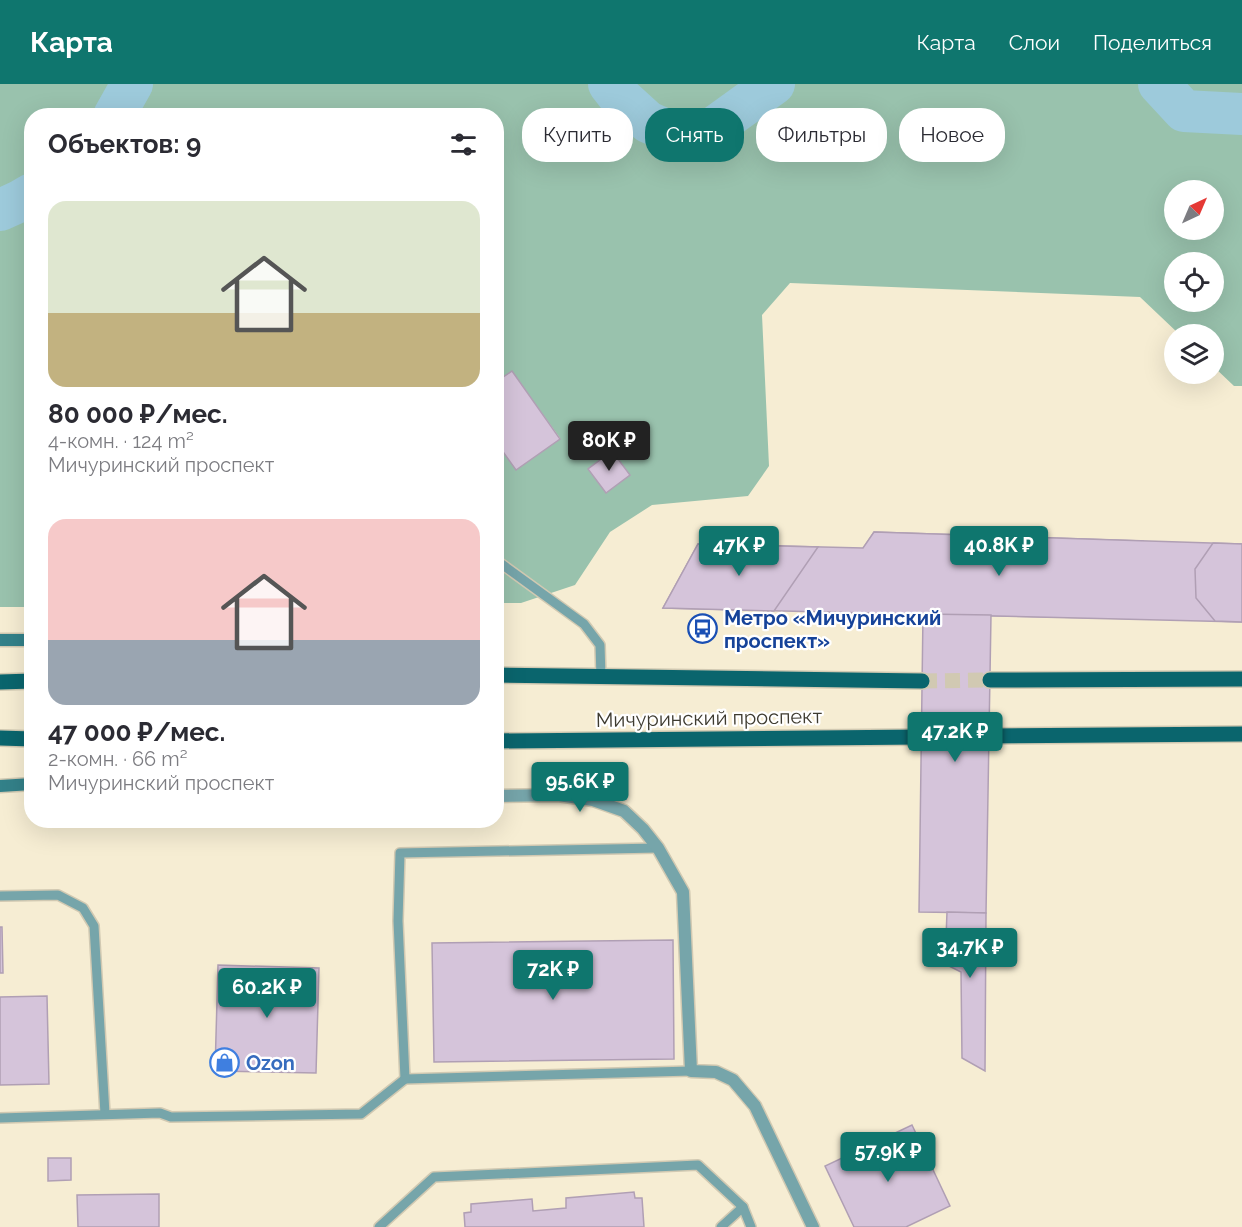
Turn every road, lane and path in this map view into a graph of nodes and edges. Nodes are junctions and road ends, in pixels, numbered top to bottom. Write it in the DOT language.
graph roads {
  1 [pos="504,566"];
  2 [pos="0,640"];
  3 [pos="24,640"];
  4 [pos="504,675"];
  5 [pos="601,677"];
  6 [pos="1242,679"];
  7 [pos="990,680"];
  8 [pos="0,681"];
  9 [pos="24,681"];
  10 [pos="922,681"];
  11 [pos="1242,734"];
  12 [pos="989,736"];
  13 [pos="921,737"];
  14 [pos="0,738"];
  15 [pos="24,739"];
  16 [pos="504,741"];
  17 [pos="6,786"];
  18 [pos="24,786"];
  19 [pos="504,796"];
  20 [pos="658,849"];
  21 [pos="0,896"];
  22 [pos="691,1071"];
  23 [pos="405,1079"];
  24 [pos="105,1114"];
  25 [pos="0,1118"];
  26 [pos="742,1207"];
  27 [pos="379,1227"];
  28 [pos="721,1227"];
  29 [pos="751,1227"];
  30 [pos="813,1227"];
  1 -- 5 [label="lane"];
  2 -- 3 [label="main road"];
  4 -- 5 [label="main road, Мичуринский проспект"];
  5 -- 10 [label="main road, Мичуринский проспект"];
  6 -- 7 [label="main road"];
  8 -- 9 [label="main road"];
  11 -- 12 [label="main road"];
  13 -- 16 [label="main road, Мичуринский проспект"];
  14 -- 15 [label="main road"];
  17 -- 18 [label="main road"];
  19 -- 20 [label="street"];
  20 -- 22 [label="street"];
  20 -- 23 [label="lane"];
  21 -- 24 [label="lane"];
  22 -- 23 [label="lane"];
  22 -- 30 [label="street"];
  23 -- 24 [label="lane"];
  24 -- 25 [label="lane"];
  26 -- 27 [label="lane"];
  26 -- 28 [label="lane"];
  26 -- 29 [label="lane"];
}
